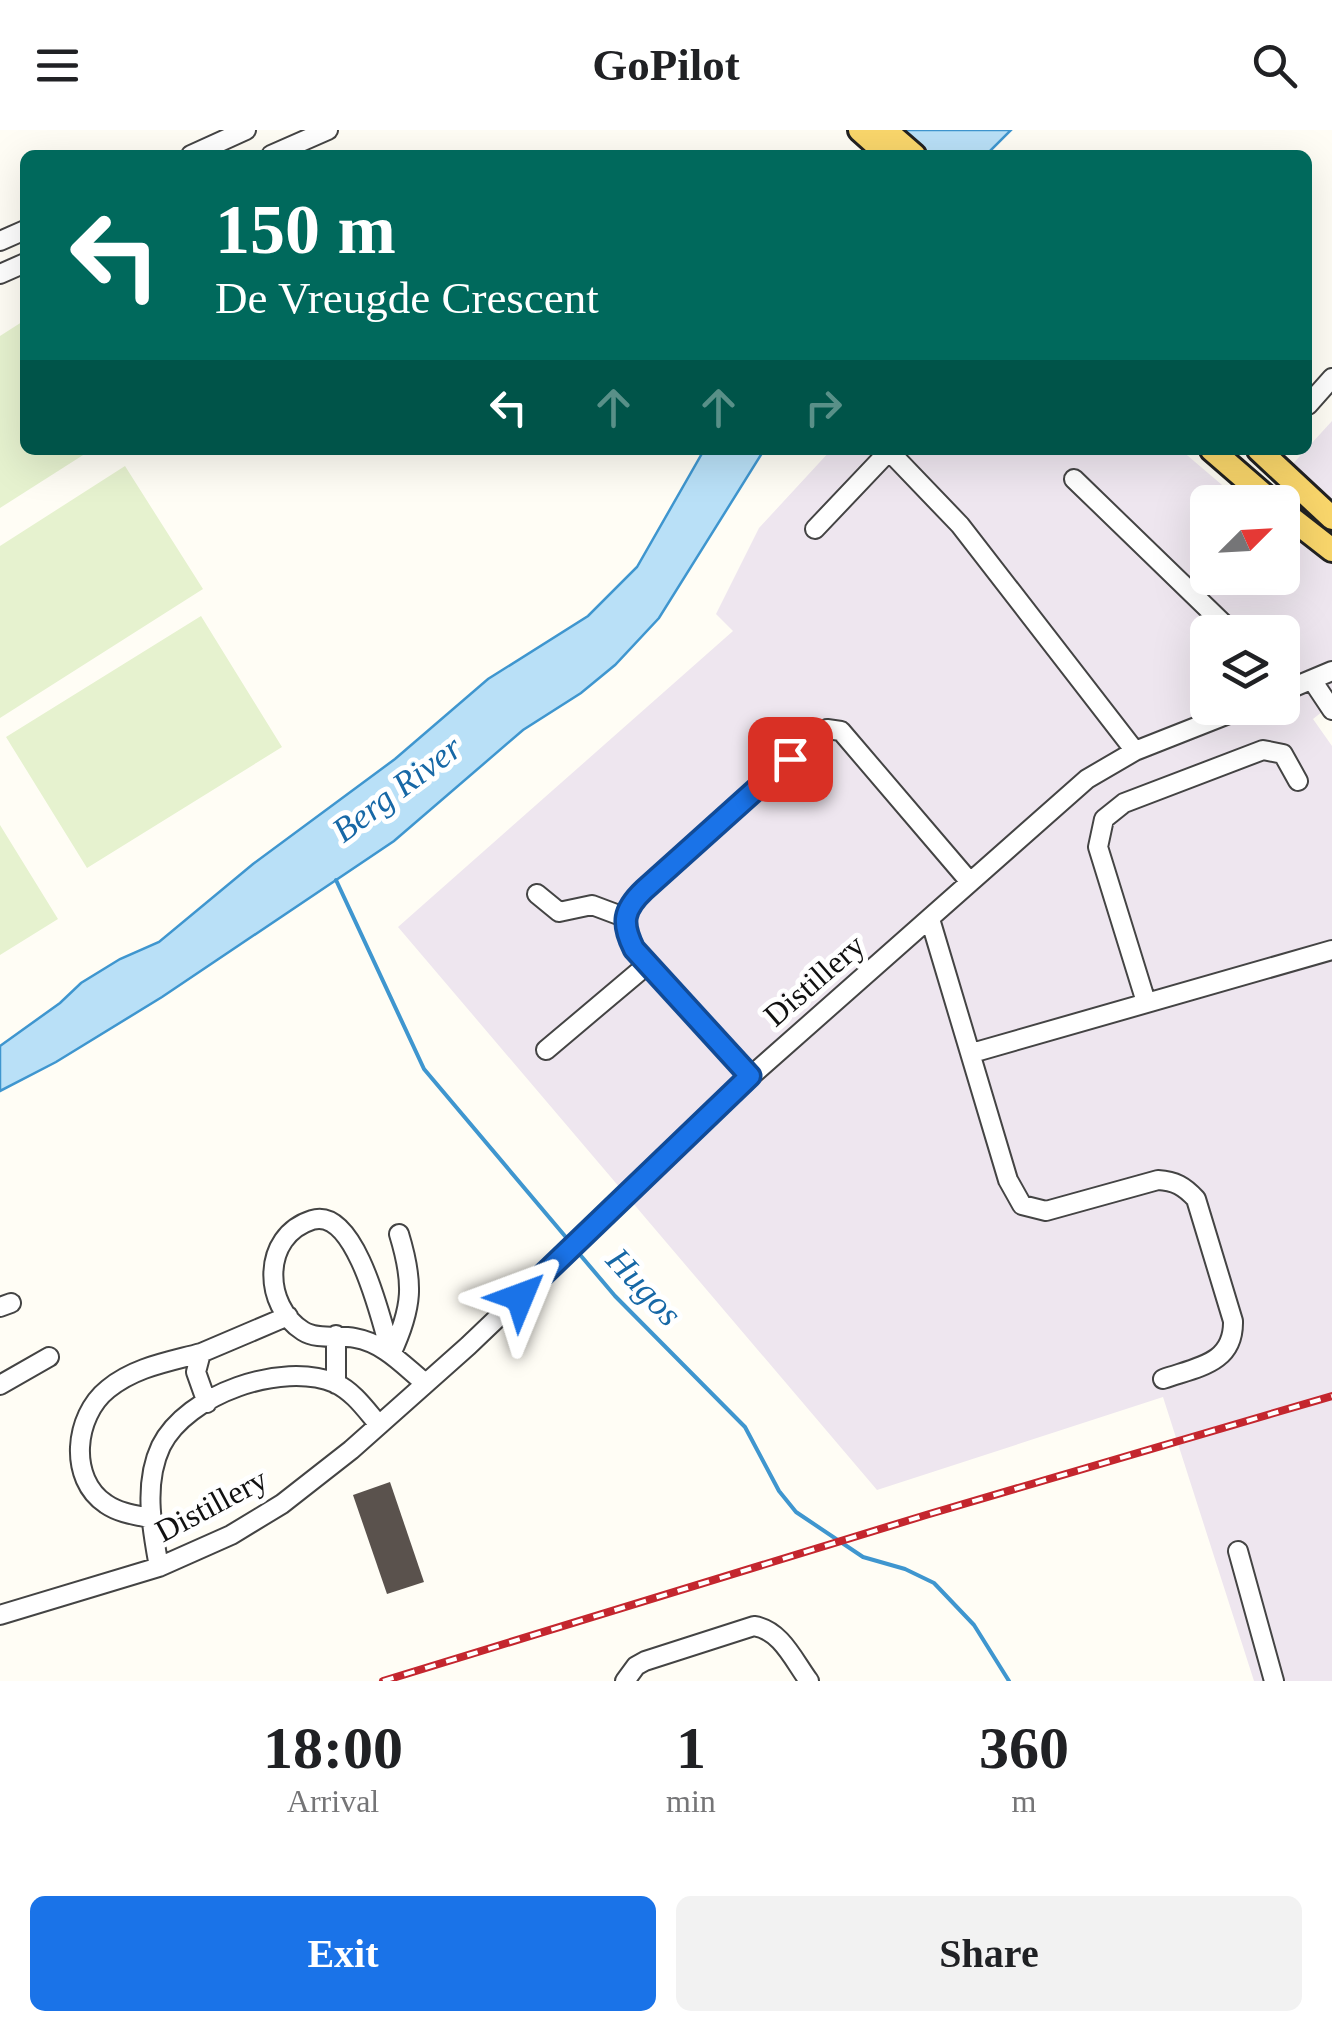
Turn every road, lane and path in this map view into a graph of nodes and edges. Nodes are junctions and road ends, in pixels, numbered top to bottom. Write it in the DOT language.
graph roads {
  1 [pos="246,130"];
  2 [pos="328,130"];
  3 [pos="860,130"];
  4 [pos="885,130"];
  5 [pos="202,150"];
  6 [pos="282,150"];
  7 [pos="882,150"];
  8 [pos="908,150"];
  9 [pos="1332,378"];
  10 [pos="1312,400"];
  11 [pos="884,455"];
  12 [pos="894,455"];
  13 [pos="1217,455"];
  14 [pos="1263,455"];
  15 [pos="1268,455"];
  16 [pos="1290,455"];
  17 [pos="1074,479"];
  18 [pos="1244,480"];
  19 [pos="1250,485"];
  20 [pos="1312,501"];
  21 [pos="1332,518"];
  22 [pos="1300,525"];
  23 [pos="815,529"];
  24 [pos="1332,550"];
  25 [pos="1214,615"];
  26 [pos="1332,672"];
  27 [pos="1312,680"];
  28 [pos="1300,683"];
  29 [pos="1332,710"];
  30 [pos="1201,725"];
  31 [pos="1135,751"];
  32 [pos="1298,781"];
  33 [pos="970,882"];
  34 [pos="537,894"];
  35 [pos="624,917"];
  36 [pos="930,918"];
  37 [pos="1332,950"];
  38 [pos="648,964"];
  39 [pos="1146,1002"];
  40 [pos="546,1050"];
  41 [pos="972,1053"];
  42 [pos="750,1076"];
  43 [pos="399,1234"];
  44 [pos="288,1316"];
  45 [pos="336,1336"];
  46 [pos="201,1353"];
  47 [pos="391,1354"];
  48 [pos="49,1357"];
  49 [pos="1163,1379"];
  50 [pos="336,1384"];
  51 [pos="425,1384"];
  52 [pos="0,1385"];
  53 [pos="207,1402"];
  54 [pos="380,1425"];
  55 [pos="150,1518"];
  56 [pos="1238,1551"];
  57 [pos="159,1567"];
  58 [pos="0,1615"];
  59 [pos="625,1681"];
  60 [pos="808,1681"];
  61 [pos="1274,1681"];
  1 -- 5 [label="street"];
  2 -- 6 [label="street"];
  3 -- 7 [label="main road"];
  4 -- 8 [label="main road"];
  9 -- 10 [label="street"];
  11 -- 23 [label="street"];
  12 -- 31 [label="street"];
  13 -- 18 [label="main road"];
  14 -- 18 [label="street"];
  15 -- 20 [label="main road"];
  16 -- 20 [label="main road"];
  17 -- 25 [label="street"];
  18 -- 19 [label="main road"];
  20 -- 21 [label="main road"];
  22 -- 24 [label="main road"];
  26 -- 27 [label="street"];
  27 -- 28 [label="street"];
  27 -- 29 [label="street"];
  30 -- 31 [label="street, Distillery"];
  31 -- 33 [label="street, Distillery"];
  32 -- 39 [label="street"];
  33 -- 35 [label="street"];
  33 -- 36 [label="street, Distillery"];
  34 -- 35 [label="street"];
  35 -- 38 [label="street"];
  36 -- 41 [label="street"];
  36 -- 42 [label="street, Distillery"];
  37 -- 39 [label="street"];
  38 -- 40 [label="street"];
  38 -- 42 [label="street"];
  39 -- 41 [label="street"];
  41 -- 49 [label="street"];
  42 -- 51 [label="street, Distillery"];
  43 -- 47 [label="street"];
  44 -- 45 [label="street"];
  44 -- 46 [label="street"];
  44 -- 47 [label="street"];
  45 -- 47 [label="street"];
  45 -- 50 [label="street"];
  46 -- 53 [label="street"];
  46 -- 55 [label="street"];
  47 -- 51 [label="street"];
  48 -- 52 [label="street"];
  50 -- 53 [label="street"];
  50 -- 54 [label="street"];
  51 -- 54 [label="street, Distillery"];
  53 -- 55 [label="street"];
  54 -- 57 [label="street, Distillery"];
  55 -- 57 [label="street"];
  56 -- 61 [label="street"];
  57 -- 58 [label="street, Distillery"];
  59 -- 60 [label="street"];
}
